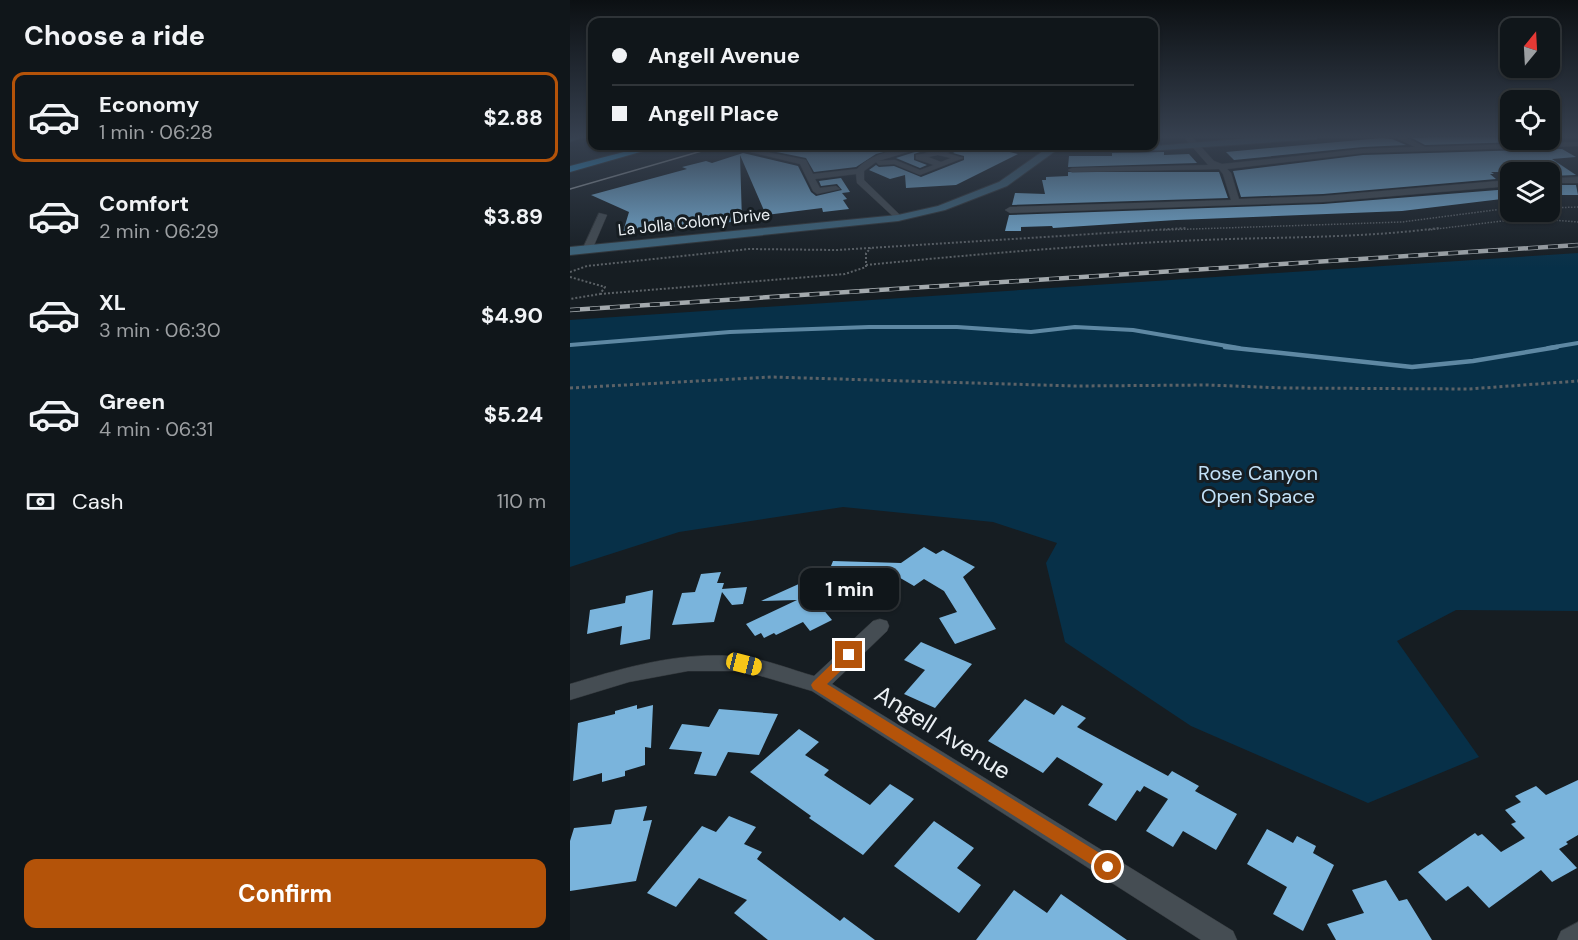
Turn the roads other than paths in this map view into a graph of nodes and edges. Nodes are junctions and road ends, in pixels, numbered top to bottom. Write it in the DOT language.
graph roads {
  1 [pos="820,180"];
  2 [pos="860,180"];
  3 [pos="1009,180"];
  4 [pos="1229,180"];
  5 [pos="1578,180"];
  6 [pos="1560,181"];
  7 [pos="1500,184"];
  8 [pos="837,185"];
  9 [pos="1236,202"];
  10 [pos="1010,210"];
  11 [pos="602,215"];
  12 [pos="898,218"];
  13 [pos="587,250"];
  14 [pos="570,251"];
  15 [pos="880,626"];
  16 [pos="818,685"];
  17 [pos="570,692"];
  18 [pos="1578,935"];
  19 [pos="1224,940"];
  20 [pos="1570,940"];
  1 -- 8 [label="street"];
  2 -- 12 [label="street"];
  3 -- 12 [label="street, La Jolla Colony Drive"];
  4 -- 9 [label="street"];
  5 -- 6 [label="street"];
  7 -- 9 [label="street"];
  9 -- 10 [label="street"];
  11 -- 13 [label="street"];
  12 -- 13 [label="street, La Jolla Colony Drive"];
  13 -- 14 [label="street, La Jolla Colony Drive"];
  15 -- 16 [label="street"];
  16 -- 17 [label="street, Angell Avenue"];
  16 -- 19 [label="street, Angell Avenue"];
  18 -- 20 [label="street"];
}
